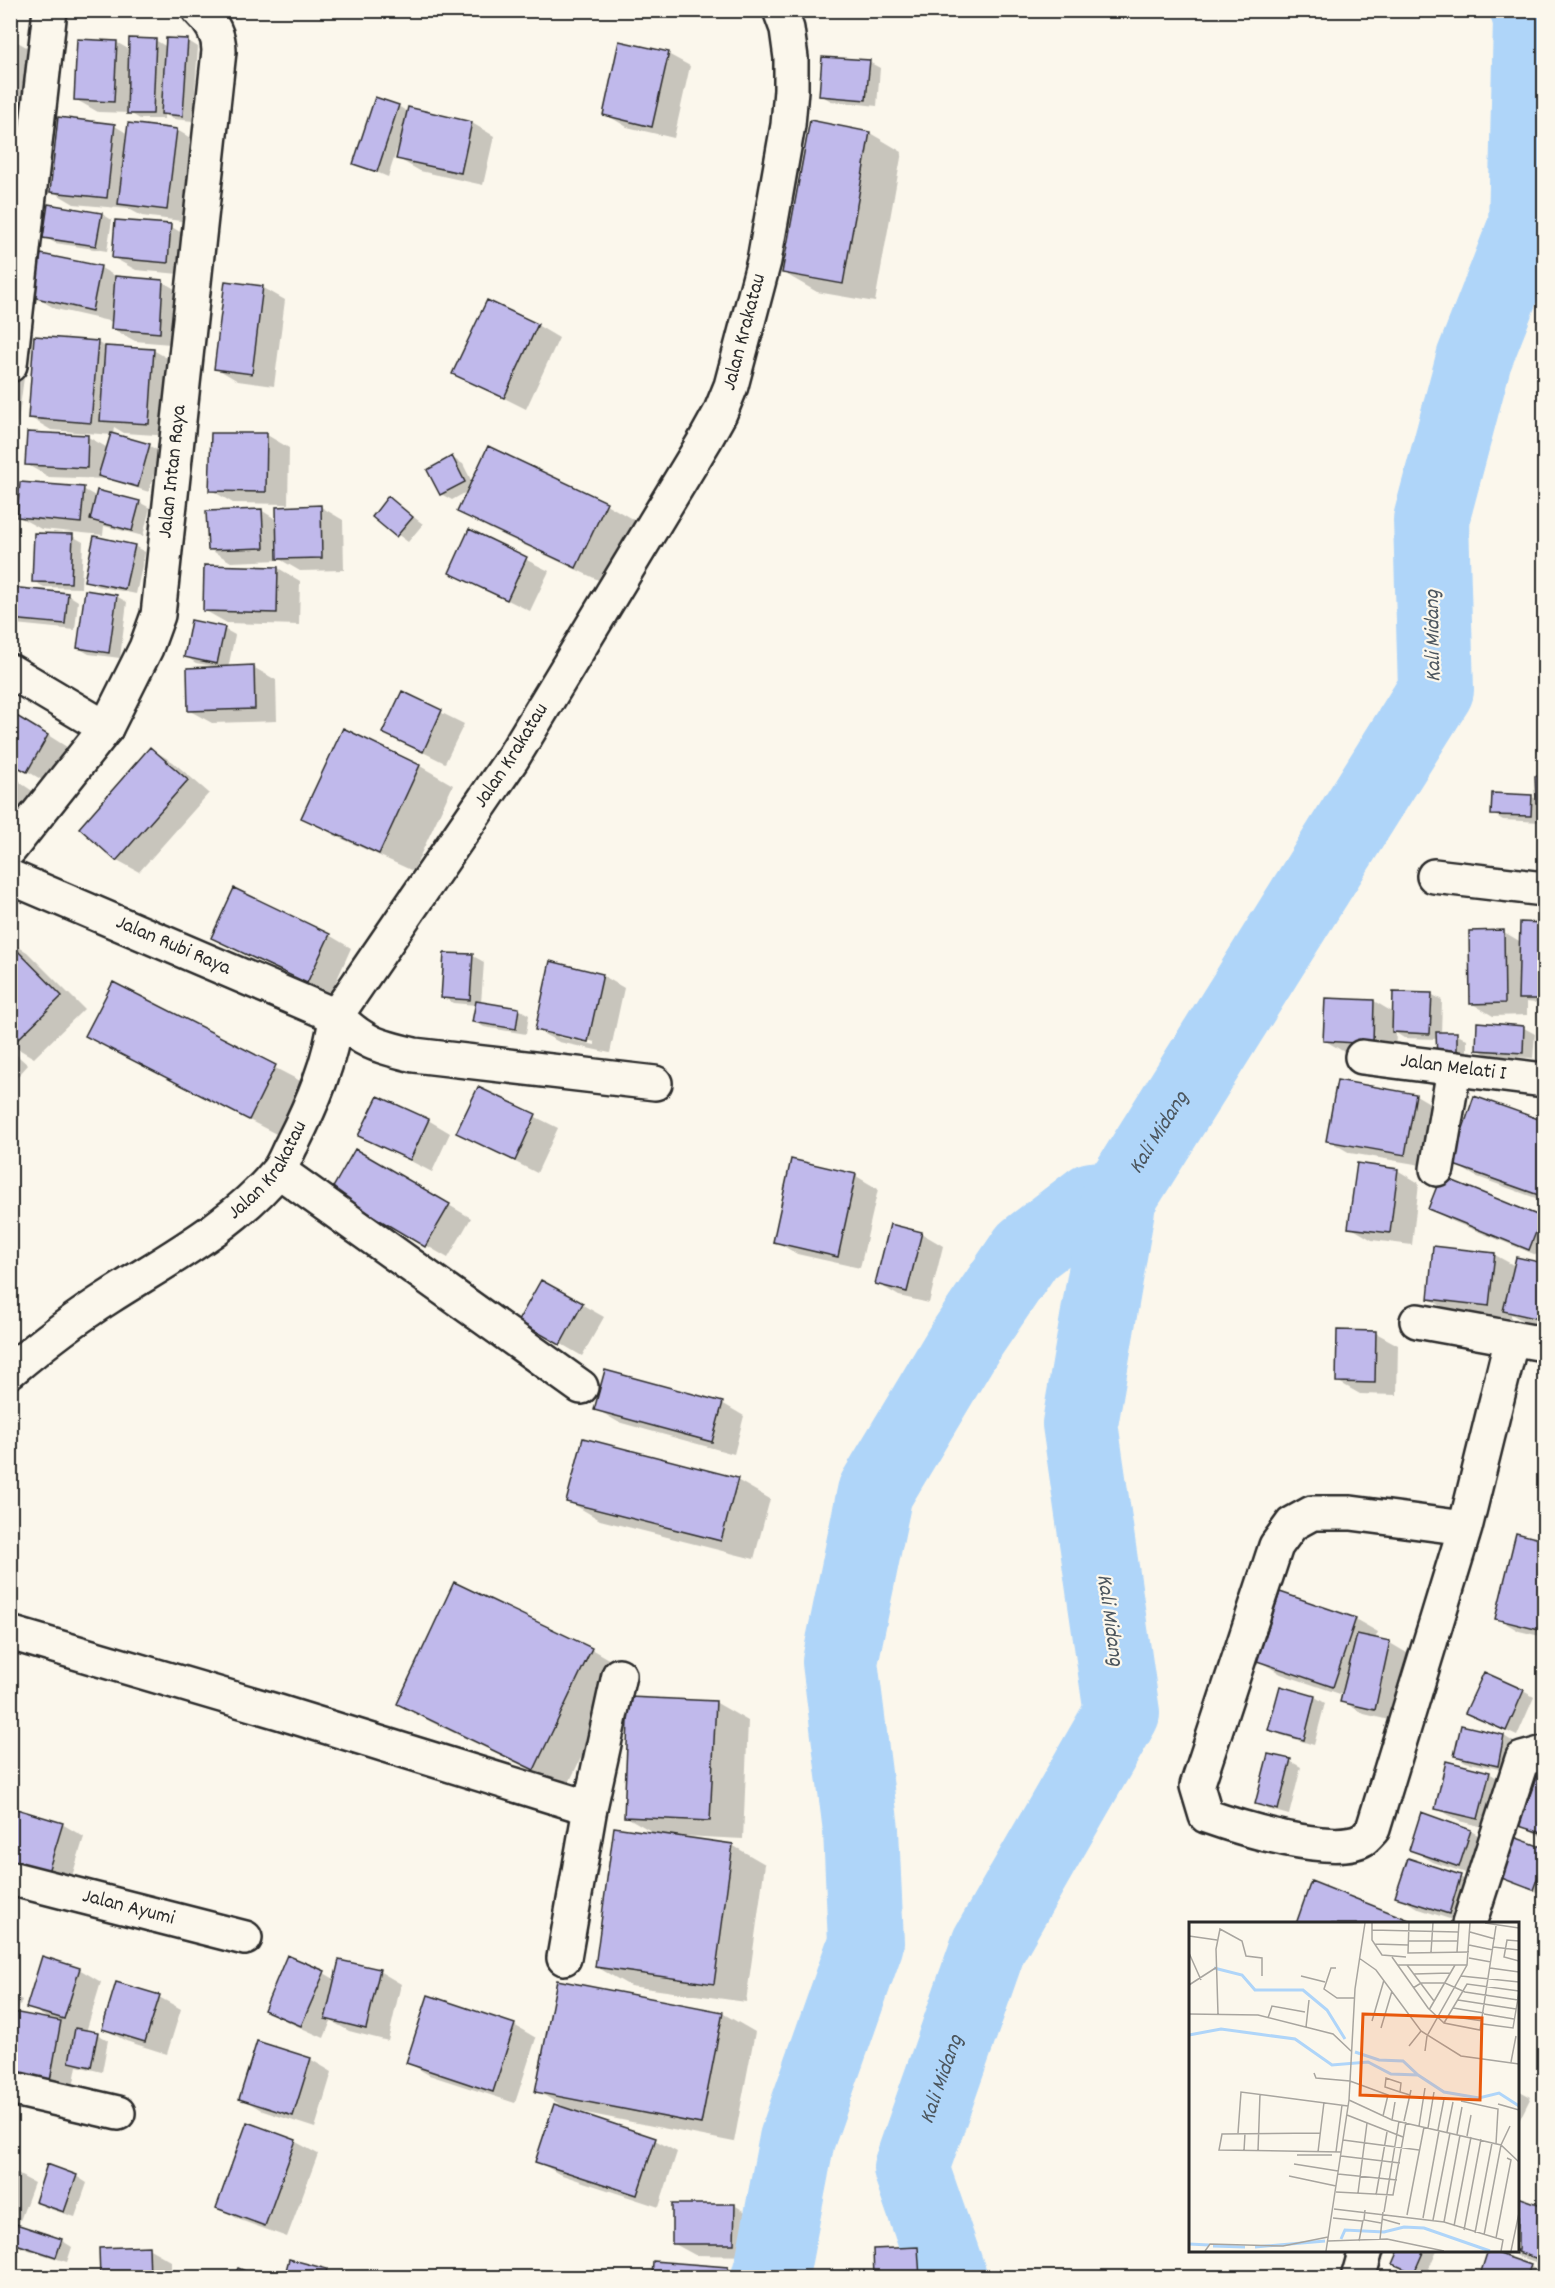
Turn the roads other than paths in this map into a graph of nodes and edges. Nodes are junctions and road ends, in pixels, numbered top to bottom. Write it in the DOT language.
graph roads {
  1 [pos="50,10"];
  2 [pos="199,10"];
  3 [pos="780,10"];
  4 [pos="10,365"];
  5 [pos="10,671"];
  6 [pos="106,728"];
  7 [pos="10,849"];
  8 [pos="1434,876"];
  9 [pos="10,877"];
  10 [pos="1545,889"];
  11 [pos="336,1016"];
  12 [pos="1362,1057"];
  13 [pos="1454,1069"];
  14 [pos="1545,1080"];
  15 [pos="655,1083"];
  16 [pos="1437,1170"];
  17 [pos="279,1171"];
  18 [pos="1417,1321"];
  19 [pos="1512,1338"];
  20 [pos="1545,1344"];
  21 [pos="10,1371"];
  22 [pos="581,1387"];
  23 [pos="1465,1528"];
  24 [pos="10,1633"];
  25 [pos="619,1675"];
  26 [pos="1545,1753"];
  27 [pos="590,1808"];
  28 [pos="10,1878"];
  29 [pos="1469,1922"];
  30 [pos="245,1938"];
  31 [pos="564,1958"];
  32 [pos="10,2088"];
  33 [pos="118,2113"];
  34 [pos="1365,2252"];
  35 [pos="1358,2277"];
  1 -- 4 [label="street"];
  2 -- 6 [label="street, Jalan Intan Raya"];
  3 -- 11 [label="street, Jalan Krakatau"];
  5 -- 6 [label="street"];
  6 -- 7 [label="street, Jalan Intan Raya"];
  8 -- 10 [label="street"];
  9 -- 11 [label="street, Jalan Rubi Raya"];
  11 -- 15 [label="street, Jalan Rubi Raya"];
  11 -- 17 [label="street, Jalan Krakatau"];
  12 -- 13 [label="street, Jalan Melati I"];
  13 -- 14 [label="street, Jalan Melati I"];
  13 -- 16 [label="street"];
  17 -- 21 [label="street, Jalan Krakatau"];
  17 -- 22 [label="street"];
  18 -- 19 [label="street"];
  19 -- 20 [label="street"];
  19 -- 23 [label="street"];
  23 -- 23 [label="street"];
  24 -- 27 [label="street"];
  25 -- 27 [label="street"];
  26 -- 29 [label="street"];
  27 -- 31 [label="street"];
  28 -- 30 [label="street, Jalan Ayumi"];
  32 -- 33 [label="street"];
  34 -- 35 [label="street"];
}
